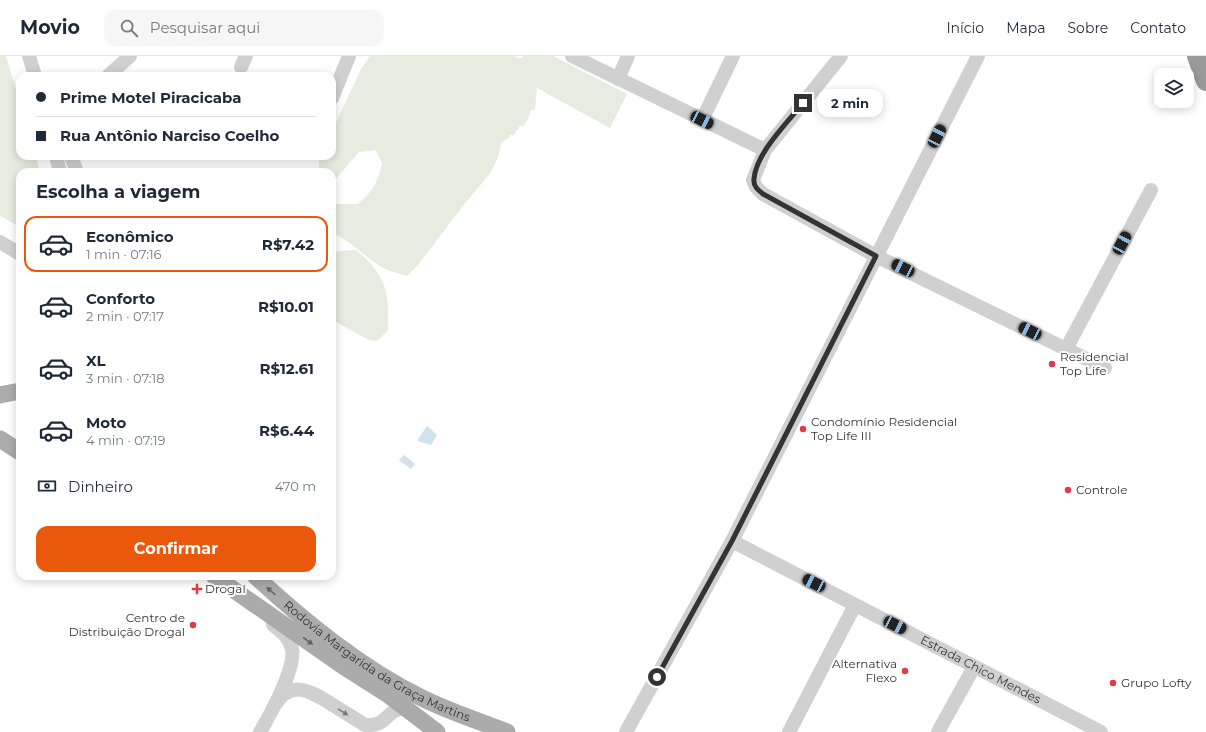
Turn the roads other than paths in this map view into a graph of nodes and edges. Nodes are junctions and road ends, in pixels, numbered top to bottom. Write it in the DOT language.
graph roads {
  1 [pos="29,56"];
  2 [pos="130,56"];
  3 [pos="349,56"];
  4 [pos="572,56"];
  5 [pos="628,56"];
  6 [pos="733,56"];
  7 [pos="841,56"];
  8 [pos="978,56"];
  9 [pos="1197,56"];
  10 [pos="34,72"];
  11 [pos="112,72"];
  12 [pos="618,79"];
  13 [pos="1206,81"];
  14 [pos="336,88"];
  15 [pos="702,120"];
  16 [pos="765,150"];
  17 [pos="1150,190"];
  18 [pos="0,242"];
  19 [pos="16,252"];
  20 [pos="876,256"];
  21 [pos="1066,349"];
  22 [pos="1105,368"];
  23 [pos="16,392"];
  24 [pos="0,396"];
  25 [pos="0,439"];
  26 [pos="16,449"];
  27 [pos="732,541"];
  28 [pos="223,580"];
  29 [pos="259,580"];
  30 [pos="855,605"];
  31 [pos="265,610"];
  32 [pos="292,659"];
  33 [pos="974,667"];
  34 [pos="317,695"];
  35 [pos="275,705"];
  36 [pos="406,708"];
  37 [pos="386,726"];
  38 [pos="371,729"];
  39 [pos="260,732"];
  40 [pos="437,732"];
  41 [pos="507,732"];
  42 [pos="626,732"];
  43 [pos="789,732"];
  44 [pos="938,732"];
  45 [pos="1101,732"];
  1 -- 10 [label="street"];
  2 -- 11 [label="street"];
  3 -- 14 [label="street"];
  4 -- 12 [label="street"];
  5 -- 12 [label="street"];
  6 -- 15 [label="street"];
  7 -- 16 [label="street"];
  8 -- 20 [label="street"];
  9 -- 13 [label="highway"];
  12 -- 15 [label="street"];
  15 -- 16 [label="street"];
  16 -- 20 [label="street"];
  17 -- 21 [label="street"];
  18 -- 19 [label="street"];
  20 -- 21 [label="street"];
  20 -- 27 [label="street"];
  21 -- 22 [label="street"];
  23 -- 24 [label="main road"];
  25 -- 26 [label="main road"];
  27 -- 30 [label="street, Estrada Chico Mendes"];
  27 -- 42 [label="street"];
  28 -- 31 [label="main road, Rodovia Margarida da Graça Martins"];
  41 -- 29 [label="main road, Rodovia Margarida da Graça Martins, one-way"];
  30 -- 33 [label="street, Estrada Chico Mendes"];
  30 -- 43 [label="street"];
  31 -- 32 [label="street"];
  31 -- 36 [label="main road, Rodovia Margarida da Graça Martins, one-way"];
  32 -- 34 [label="street"];
  32 -- 35 [label="street"];
  33 -- 44 [label="street"];
  33 -- 45 [label="street, Estrada Chico Mendes"];
  34 -- 35 [label="street"];
  34 -- 38 [label="street, one-way"];
  35 -- 39 [label="street"];
  36 -- 37 [label="street"];
  36 -- 40 [label="main road, Rodovia Margarida da Graça Martins"];
  37 -- 38 [label="street"];
}
